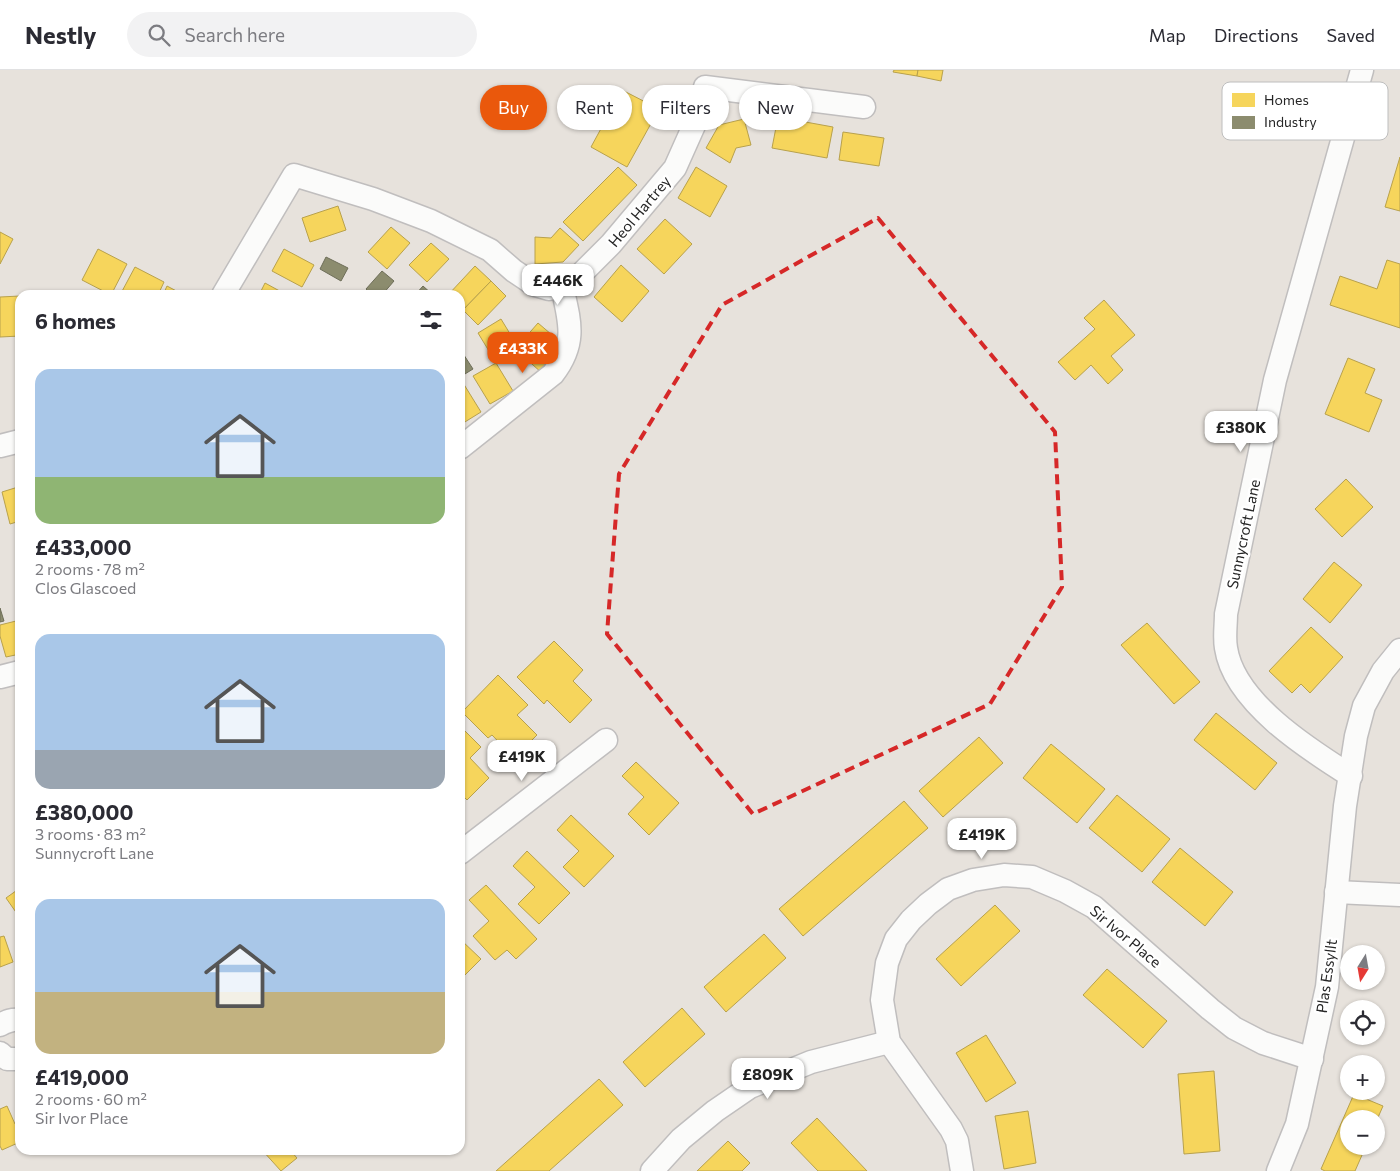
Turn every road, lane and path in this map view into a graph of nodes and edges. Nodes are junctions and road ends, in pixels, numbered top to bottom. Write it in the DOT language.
graph roads {
  1 [pos="864,107"];
  2 [pos="1342,140"];
  3 [pos="562,287"];
  4 [pos="226,290"];
  5 [pos="15,442"];
  6 [pos="465,444"];
  7 [pos="0,446"];
  8 [pos="1400,650"];
  9 [pos="15,673"];
  10 [pos="0,677"];
  11 [pos="606,740"];
  12 [pos="1351,776"];
  13 [pos="465,849"];
  14 [pos="1336,892"];
  15 [pos="1400,895"];
  16 [pos="15,1019"];
  17 [pos="0,1025"];
  18 [pos="889,1042"];
  19 [pos="0,1054"];
  20 [pos="15,1059"];
  21 [pos="1312,1059"];
  22 [pos="652,1171"];
  23 [pos="962,1171"];
  24 [pos="1278,1171"];
  1 -- 3 [label="street, Heol Hartrey"];
  2 -- 12 [label="street, Sunnycroft Lane"];
  3 -- 4 [label="street"];
  3 -- 6 [label="street"];
  5 -- 7 [label="street"];
  8 -- 12 [label="street, Plas Essyllt"];
  9 -- 10 [label="street"];
  11 -- 13 [label="street"];
  12 -- 14 [label="street, Plas Essyllt"];
  14 -- 15 [label="street"];
  14 -- 21 [label="street, Plas Essyllt"];
  16 -- 17 [label="street"];
  18 -- 21 [label="street, Sir Ivor Place"];
  18 -- 22 [label="street"];
  18 -- 23 [label="street, Sir Ivor Place"];
  19 -- 20 [label="street"];
  21 -- 24 [label="street, Plas Essyllt"];
}
